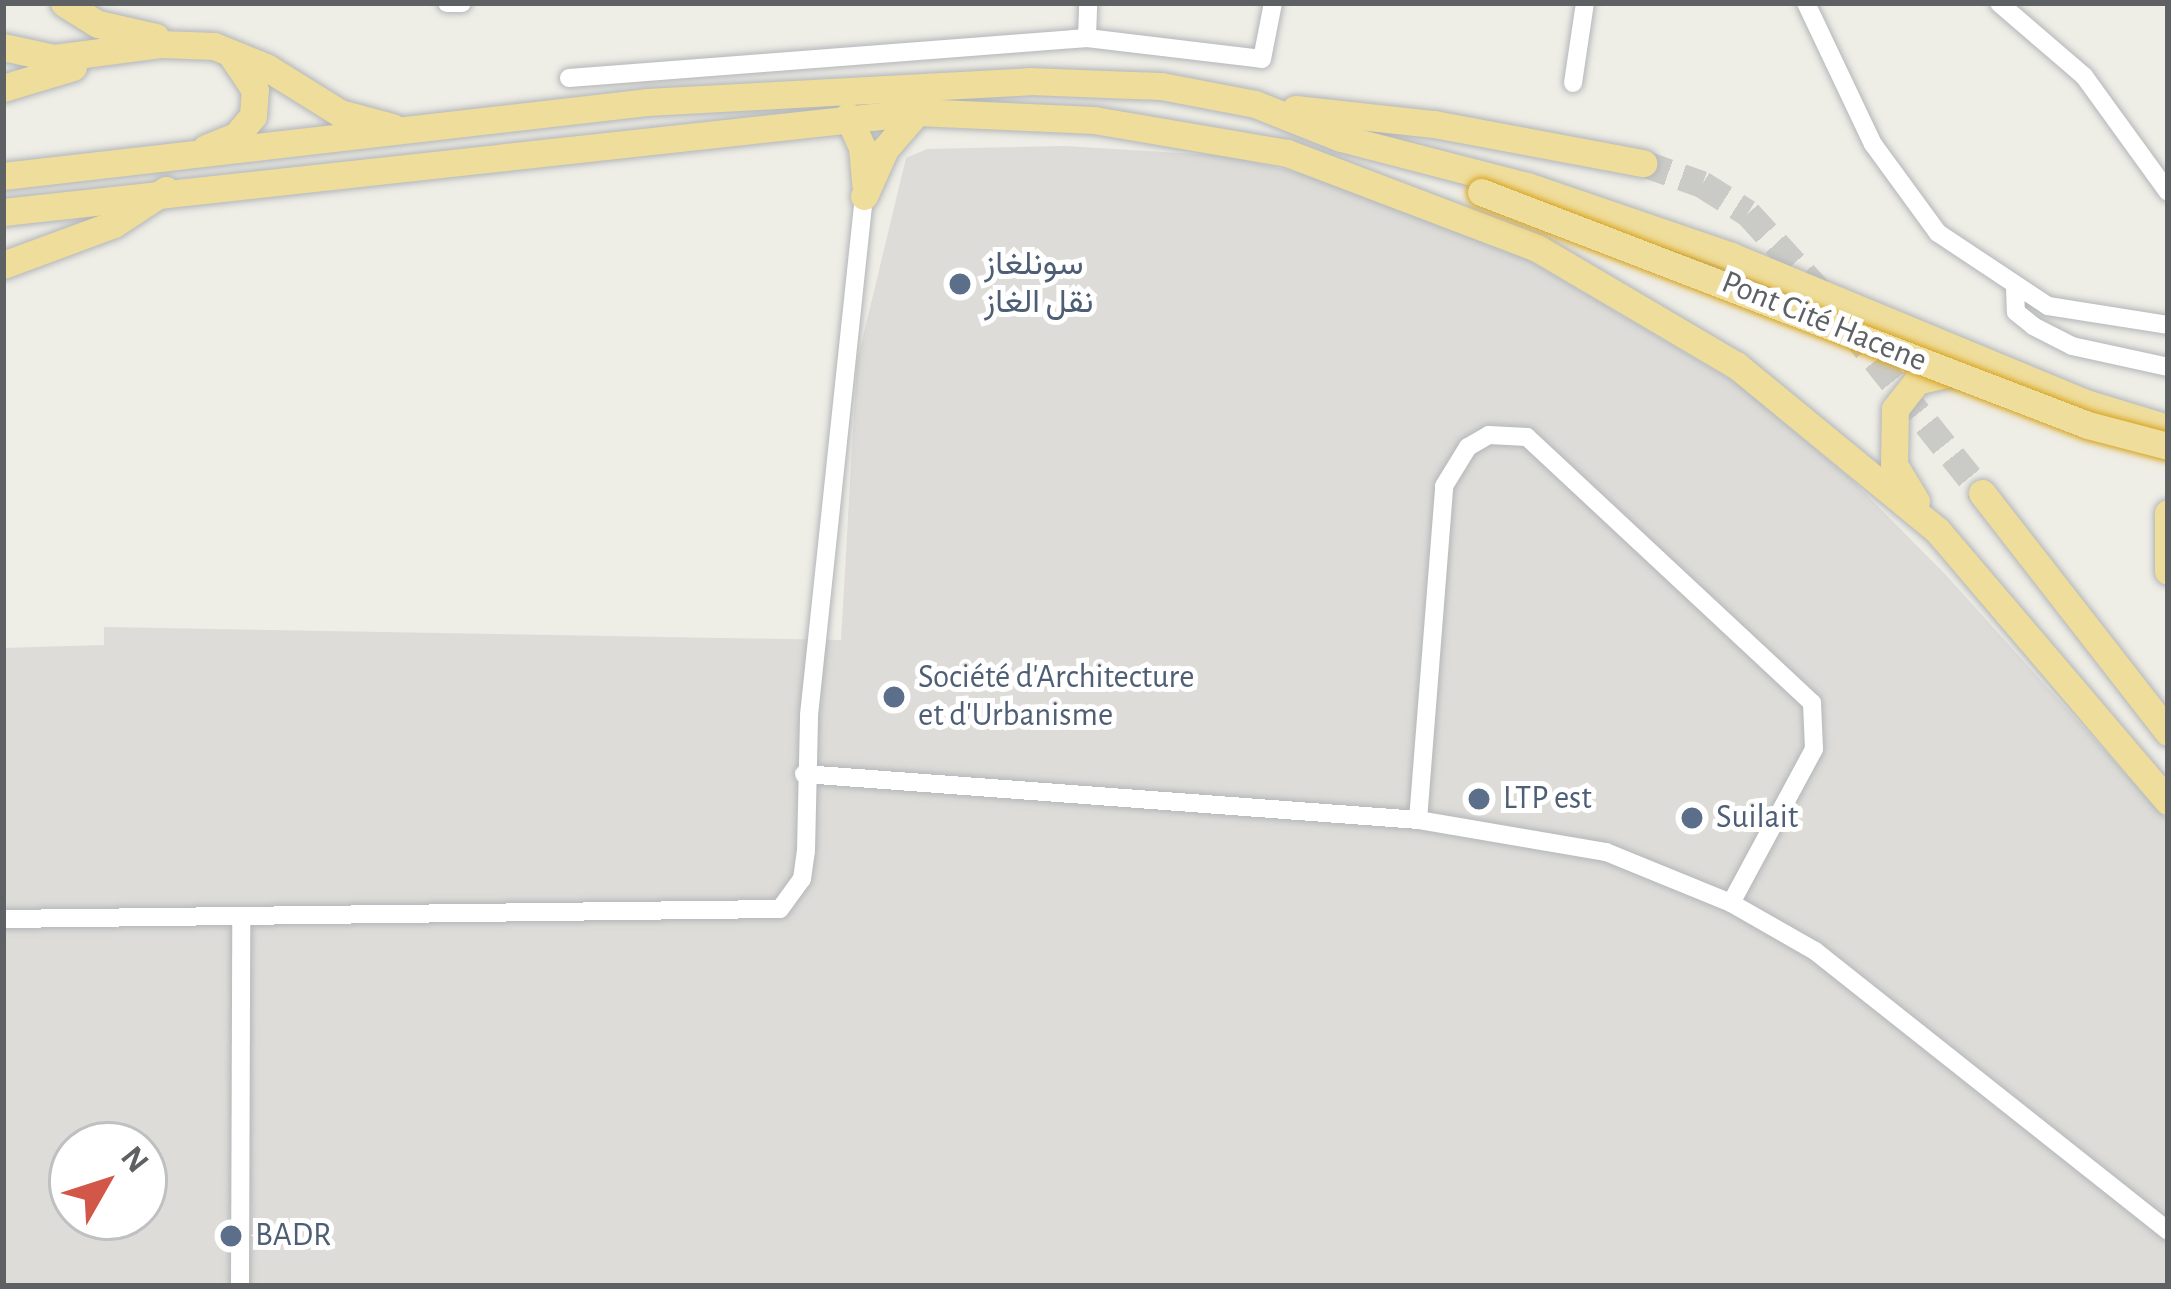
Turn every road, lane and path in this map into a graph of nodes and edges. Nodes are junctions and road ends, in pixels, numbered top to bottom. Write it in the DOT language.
graph roads {
  1 [pos="64,3"];
  2 [pos="447,3"];
  3 [pos="462,3"];
  4 [pos="1088,3"];
  5 [pos="1273,3"];
  6 [pos="1585,3"];
  7 [pos="1806,3"];
  8 [pos="1999,3"];
  9 [pos="1087,38"];
  10 [pos="969,42"];
  11 [pos="171,44"];
  12 [pos="3,46"];
  13 [pos="227,50"];
  14 [pos="98,54"];
  15 [pos="569,77"];
  16 [pos="971,83"];
  17 [pos="1574,83"];
  18 [pos="3,88"];
  19 [pos="1255,104"];
  20 [pos="917,112"];
  21 [pos="848,116"];
  22 [pos="432,132"];
  23 [pos="1287,153"];
  24 [pos="175,159"];
  25 [pos="1642,164"];
  26 [pos="3,176"];
  27 [pos="1486,185"];
  28 [pos="169,188"];
  29 [pos="2168,192"];
  30 [pos="865,196"];
  31 [pos="3,212"];
  32 [pos="3,265"];
  33 [pos="2015,287"];
  34 [pos="2168,325"];
  35 [pos="1998,365"];
  36 [pos="2168,367"];
  37 [pos="2168,428"];
  38 [pos="2168,446"];
  39 [pos="1982,493"];
  40 [pos="2168,513"];
  41 [pos="1936,530"];
  42 [pos="2168,572"];
  43 [pos="2168,732"];
  44 [pos="804,774"];
  45 [pos="2168,802"];
  46 [pos="1418,820"];
  47 [pos="1730,903"];
  48 [pos="3,919"];
  49 [pos="241,920"];
  50 [pos="2168,1231"];
  51 [pos="240,1286"];
  1 -- 11 [label="highway"];
  2 -- 3 [label="street"];
  4 -- 9 [label="street"];
  5 -- 9 [label="street"];
  6 -- 17 [label="street"];
  7 -- 33 [label="street"];
  8 -- 29 [label="street"];
  9 -- 10 [label="street"];
  10 -- 15 [label="street"];
  10 -- 16 [label="street"];
  11 -- 13 [label="highway"];
  11 -- 14 [label="highway"];
  12 -- 14 [label="highway"];
  13 -- 22 [label="highway"];
  13 -- 24 [label="highway"];
  14 -- 18 [label="highway"];
  16 -- 19 [label="highway"];
  16 -- 22 [label="highway"];
  19 -- 25 [label="highway"];
  19 -- 27 [label="highway"];
  20 -- 21 [label="highway"];
  20 -- 23 [label="highway"];
  20 -- 30 [label="highway"];
  21 -- 28 [label="highway"];
  21 -- 30 [label="highway"];
  22 -- 24 [label="highway"];
  23 -- 27 [label="highway"];
  23 -- 41 [label="highway"];
  24 -- 26 [label="highway"];
  27 -- 35 [label="highway, Pont Cité Hacene"];
  27 -- 38 [label="highway, Pont Cité Hacene, bridge"];
  28 -- 31 [label="highway"];
  28 -- 32 [label="highway"];
  30 -- 44 [label="street"];
  33 -- 34 [label="street"];
  33 -- 36 [label="street"];
  35 -- 37 [label="highway, Pont Cité Hacene"];
  35 -- 41 [label="highway"];
  39 -- 43 [label="highway"];
  40 -- 42 [label="highway"];
  41 -- 45 [label="highway"];
  44 -- 46 [label="street"];
  44 -- 49 [label="street"];
  46 -- 47 [label="street"];
  46 -- 47 [label="street"];
  47 -- 50 [label="street"];
  48 -- 49 [label="street"];
  49 -- 51 [label="street"];
}
